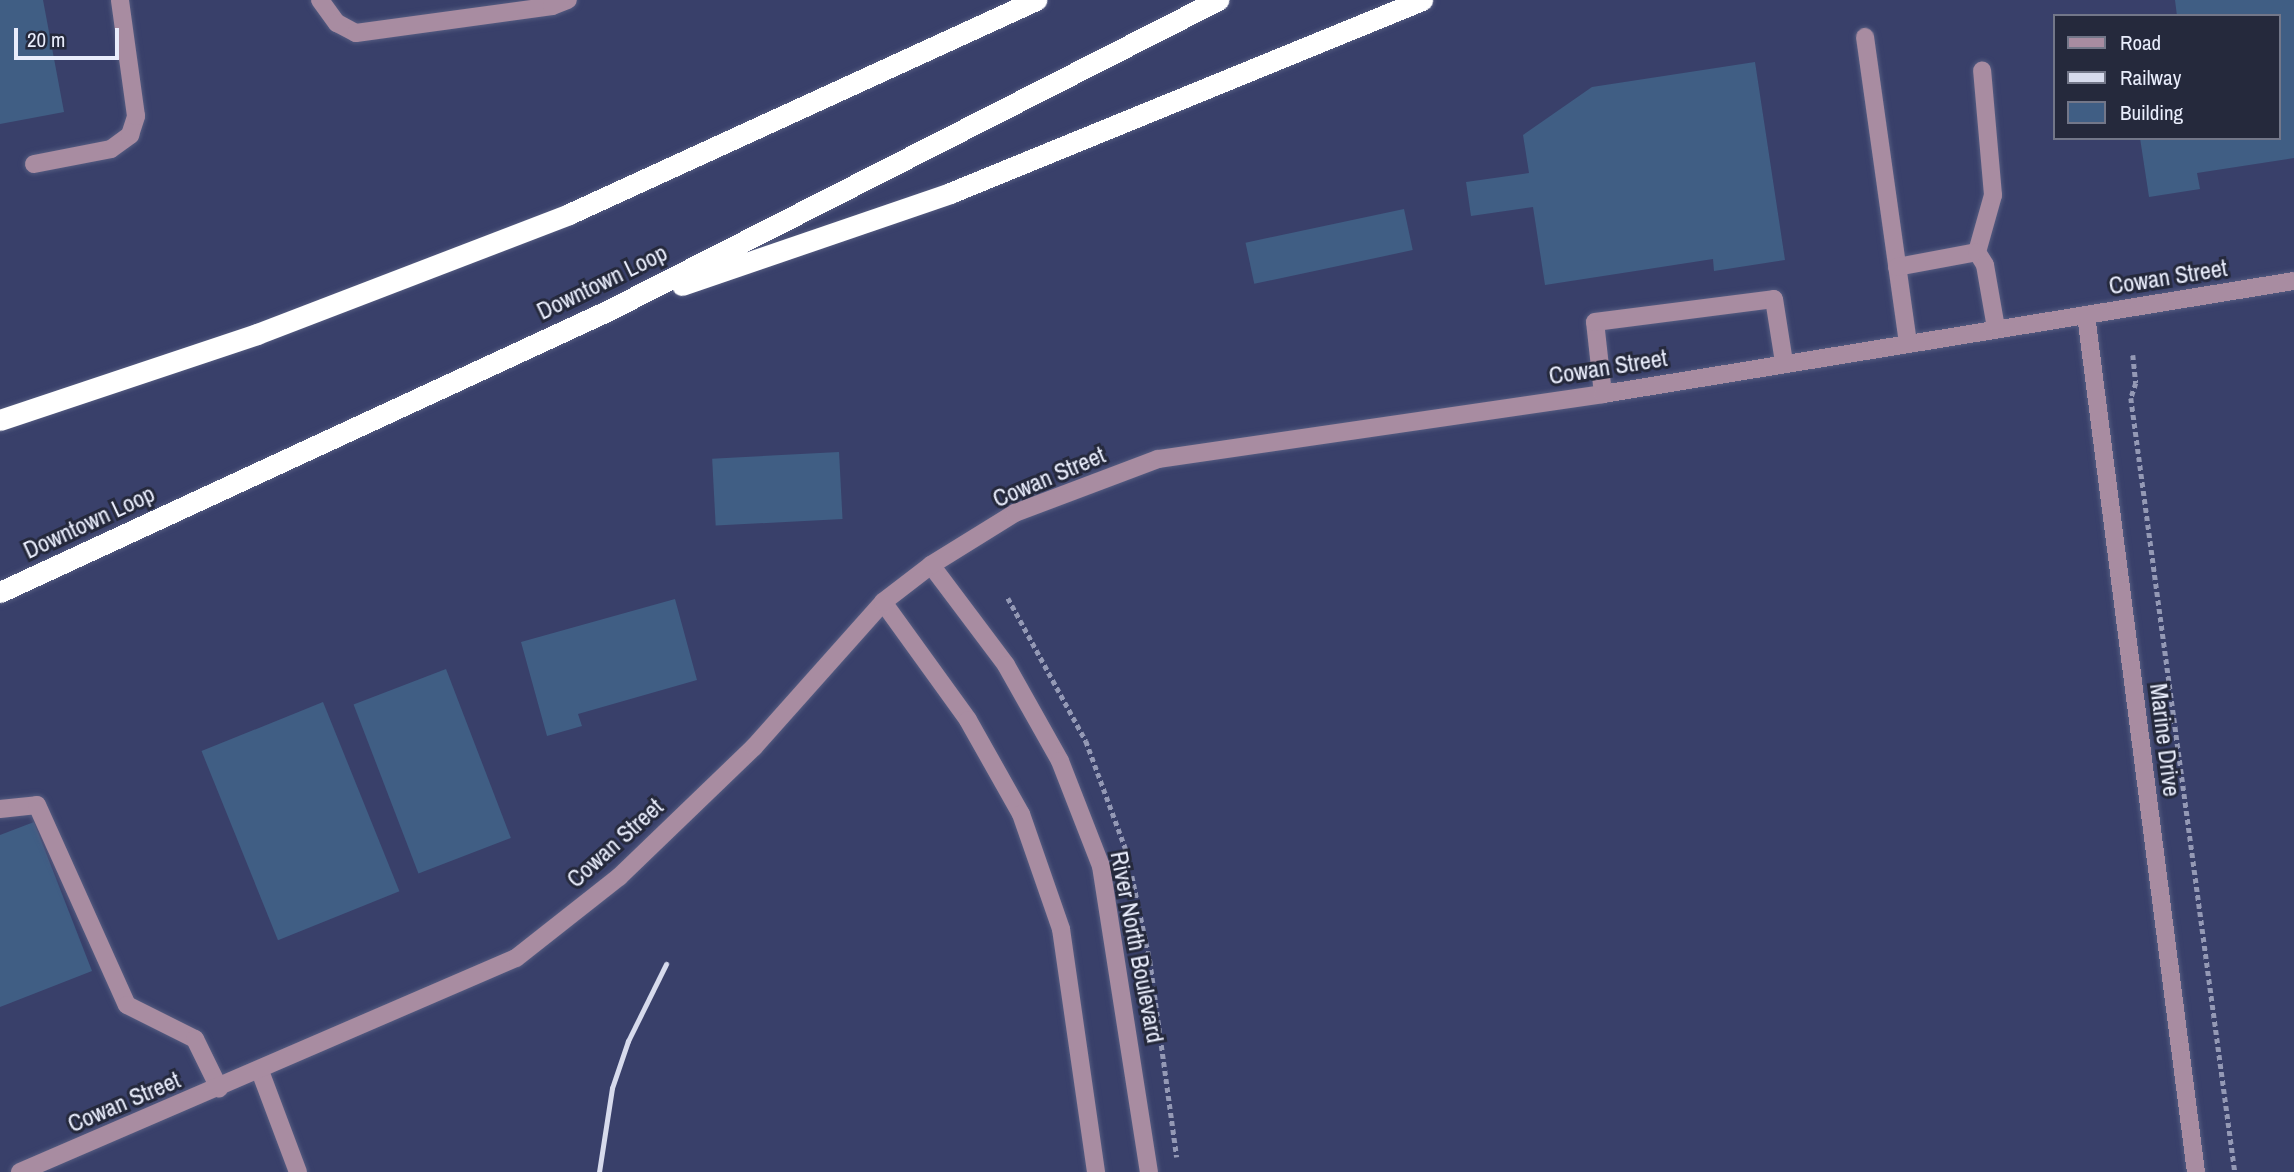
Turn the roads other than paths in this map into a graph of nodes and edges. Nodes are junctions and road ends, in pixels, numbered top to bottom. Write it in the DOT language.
graph roads {
  1 [pos="120,0"];
  2 [pos="320,0"];
  3 [pos="568,0"];
  4 [pos="1036,0"];
  5 [pos="1218,0"];
  6 [pos="1422,0"];
  7 [pos="1865,37"];
  8 [pos="1982,70"];
  9 [pos="34,164"];
  10 [pos="1977,252"];
  11 [pos="1897,267"];
  12 [pos="2294,281"];
  13 [pos="607,311"];
  14 [pos="2086,315"];
  15 [pos="1996,328"];
  16 [pos="1908,342"];
  17 [pos="1784,362"];
  18 [pos="1603,394"];
  19 [pos="0,420"];
  20 [pos="931,565"];
  21 [pos="0,592"];
  22 [pos="883,602"];
  23 [pos="0,809"];
  24 [pos="260,1071"];
  25 [pos="219,1088"];
  26 [pos="20,1172"];
  27 [pos="298,1172"];
  28 [pos="1096,1172"];
  29 [pos="1149,1172"];
  30 [pos="2196,1172"];
  1 -- 9 [label="street"];
  2 -- 3 [label="street"];
  4 -- 19 [label="highway"];
  5 -- 13 [label="highway, Downtown Loop"];
  6 -- 13 [label="highway"];
  7 -- 11 [label="street"];
  8 -- 10 [label="street"];
  10 -- 11 [label="street"];
  10 -- 15 [label="street"];
  11 -- 16 [label="street"];
  12 -- 14 [label="street, Cowan Street"];
  13 -- 21 [label="highway, Downtown Loop"];
  14 -- 15 [label="street, Cowan Street"];
  14 -- 30 [label="street, Marine Drive"];
  15 -- 16 [label="street, Cowan Street"];
  16 -- 17 [label="street, Cowan Street"];
  17 -- 18 [label="street, Cowan Street"];
  17 -- 18 [label="street"];
  18 -- 20 [label="street, Cowan Street"];
  20 -- 22 [label="street, Cowan Street"];
  20 -- 29 [label="street, River North Boulevard"];
  22 -- 24 [label="street, Cowan Street"];
  22 -- 28 [label="street"];
  23 -- 25 [label="street"];
  24 -- 25 [label="street, Cowan Street"];
  24 -- 27 [label="street"];
  25 -- 26 [label="street, Cowan Street"];
}
